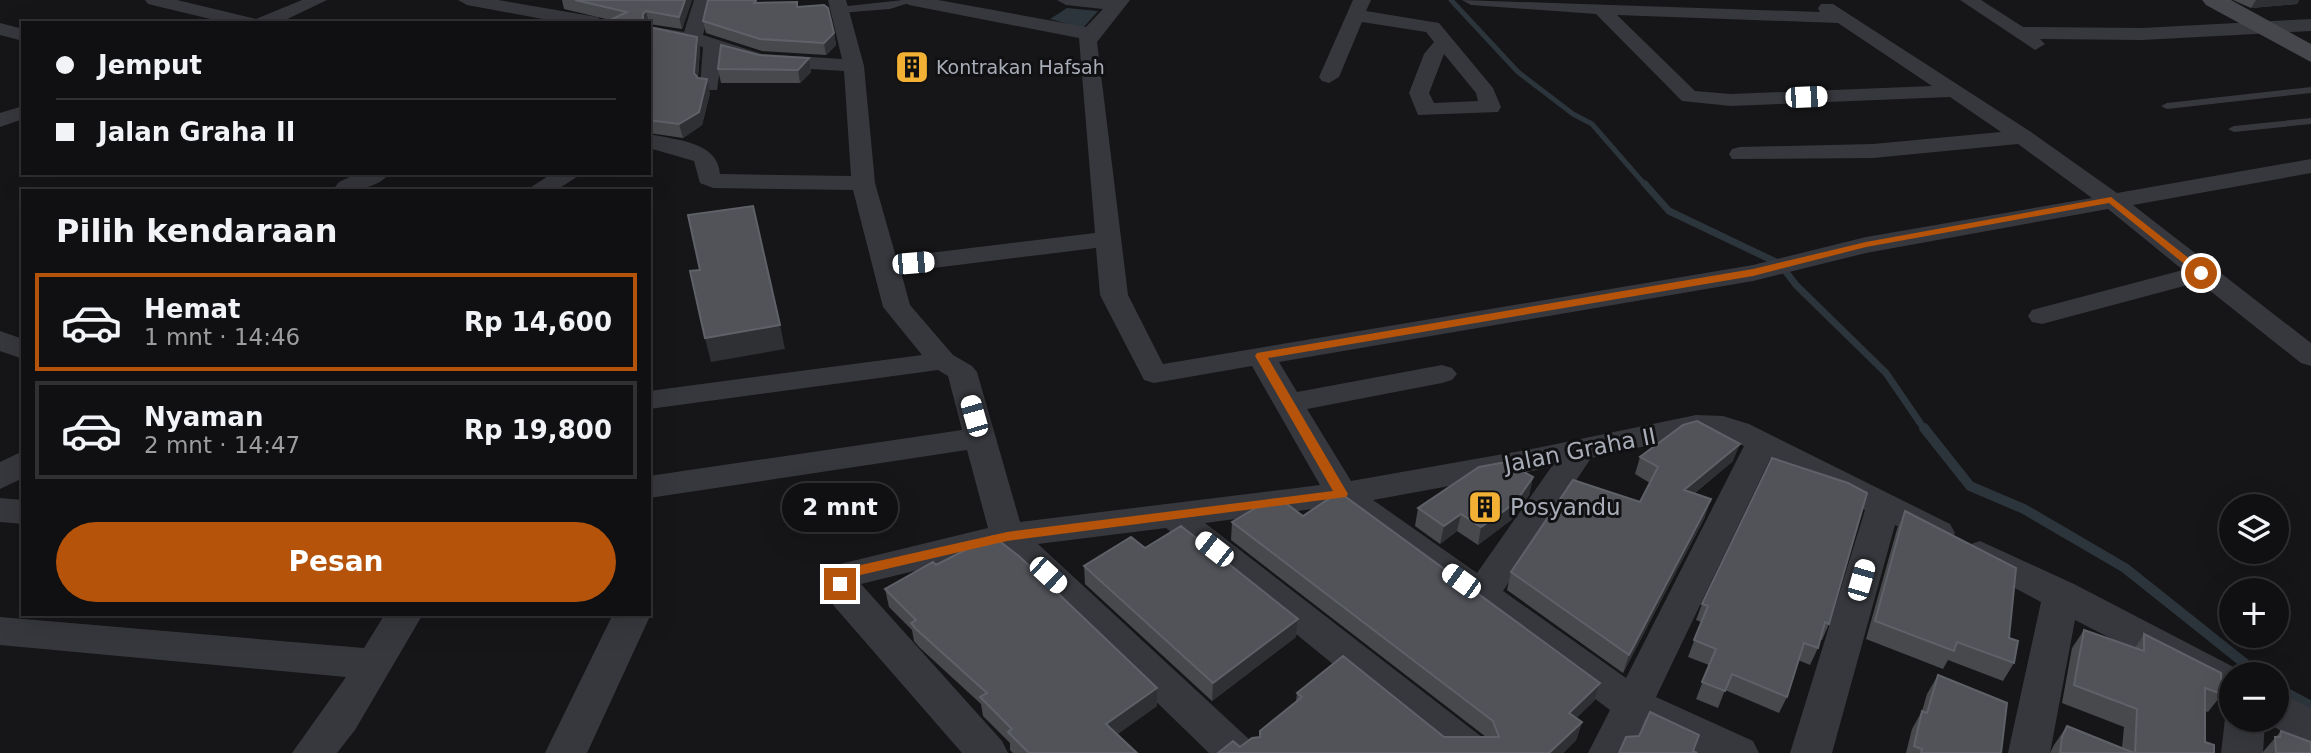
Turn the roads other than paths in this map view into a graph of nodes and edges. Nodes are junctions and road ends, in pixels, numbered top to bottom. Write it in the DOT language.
graph roads {
  1 [pos="154,0"];
  2 [pos="318,0"];
  3 [pos="467,0"];
  4 [pos="544,0"];
  5 [pos="703,0"];
  6 [pos="910,0"];
  7 [pos="1066,0"];
  8 [pos="1471,0"];
  9 [pos="1815,0"];
  10 [pos="1969,0"];
  11 [pos="2214,0"];
  12 [pos="1119,2"];
  13 [pos="1553,3"];
  14 [pos="838,5"];
  15 [pos="1359,8"];
  16 [pos="522,9"];
  17 [pos="1601,9"];
  18 [pos="1844,18"];
  19 [pos="243,21"];
  20 [pos="267,21"];
  21 [pos="498,21"];
  22 [pos="586,21"];
  23 [pos="2311,25"];
  24 [pos="2264,27"];
  25 [pos="0,29"];
  26 [pos="651,32"];
  27 [pos="2019,33"];
  28 [pos="21,34"];
  29 [pos="1090,34"];
  30 [pos="692,39"];
  31 [pos="1444,42"];
  32 [pos="713,43"];
  33 [pos="2045,51"];
  34 [pos="2311,54"];
  35 [pos="854,66"];
  36 [pos="1329,77"];
  37 [pos="710,86"];
  38 [pos="2311,90"];
  39 [pos="1955,91"];
  40 [pos="2167,106"];
  41 [pos="2311,121"];
  42 [pos="2234,129"];
  43 [pos="2023,137"];
  44 [pos="651,141"];
  45 [pos="1740,154"];
  46 [pos="2311,166"];
  47 [pos="374,175"];
  48 [pos="567,175"];
  49 [pos="863,183"];
  50 [pos="347,187"];
  51 [pos="541,189"];
  52 [pos="2111,200"];
  53 [pos="1109,239"];
  54 [pos="886,266"];
  55 [pos="2201,273"];
  56 [pos="2042,316"];
  57 [pos="0,340"];
  58 [pos="21,349"];
  59 [pos="1261,356"];
  60 [pos="2311,357"];
  61 [pos="943,361"];
  62 [pos="1442,374"];
  63 [pos="651,400"];
  64 [pos="1289,403"];
  65 [pos="980,438"];
  66 [pos="1762,442"];
  67 [pos="1580,450"];
  68 [pos="21,463"];
  69 [pos="0,478"];
  70 [pos="651,487"];
  71 [pos="1342,494"];
  72 [pos="1883,506"];
  73 [pos="0,510"];
  74 [pos="21,512"];
  75 [pos="1171,515"];
  76 [pos="1007,536"];
  77 [pos="2061,594"];
  78 [pos="1480,596"];
  79 [pos="404,616"];
  80 [pos="631,616"];
  81 [pos="0,631"];
  82 [pos="374,664"];
  83 [pos="2219,678"];
  84 [pos="1632,704"];
  85 [pos="2289,715"];
  86 [pos="2311,729"];
  87 [pos="2244,732"];
  88 [pos="1229,751"];
  89 [pos="313,753"];
  90 [pos="566,753"];
  91 [pos="987,753"];
  92 [pos="1472,753"];
  93 [pos="1609,753"];
  94 [pos="1738,753"];
  95 [pos="1811,753"];
  96 [pos="2029,753"];
  97 [pos="2242,753"];
  1 -- 19 [label="street"];
  2 -- 20 [label="street"];
  3 -- 16 [label="street"];
  4 -- 16 [label="street"];
  5 -- 30 [label="street"];
  6 -- 14 [label="lane"];
  6 -- 29 [label="street"];
  7 -- 12 [label="street"];
  8 -- 13 [label="street"];
  9 -- 18 [label="street"];
  10 -- 27 [label="street"];
  11 -- 24 [label="main road"];
  12 -- 29 [label="street"];
  13 -- 17 [label="street"];
  14 -- 35 [label="street"];
  15 -- 31 [label="street"];
  15 -- 36 [label="street"];
  16 -- 21 [label="street"];
  16 -- 22 [label="street"];
  17 -- 18 [label="street"];
  17 -- 39 [label="street"];
  18 -- 39 [label="street"];
  23 -- 24 [label="street"];
  24 -- 27 [label="street"];
  24 -- 34 [label="main road"];
  25 -- 28 [label="street"];
  26 -- 30 [label="street"];
  27 -- 33 [label="street"];
  29 -- 53 [label="street"];
  30 -- 32 [label="street"];
  32 -- 35 [label="street"];
  32 -- 37 [label="street"];
  35 -- 49 [label="street"];
  38 -- 40 [label="lane"];
  39 -- 43 [label="street"];
  41 -- 42 [label="lane"];
  43 -- 45 [label="street"];
  43 -- 52 [label="street"];
  44 -- 49 [label="street"];
  46 -- 52 [label="street"];
  47 -- 50 [label="street"];
  48 -- 51 [label="street"];
  49 -- 54 [label="street"];
  52 -- 55 [label="street"];
  52 -- 59 [label="street"];
  53 -- 54 [label="street"];
  53 -- 59 [label="street"];
  54 -- 61 [label="street"];
  55 -- 56 [label="street"];
  55 -- 60 [label="street"];
  57 -- 58 [label="street"];
  59 -- 64 [label="street"];
  61 -- 63 [label="street"];
  61 -- 65 [label="street"];
  62 -- 64 [label="street"];
  64 -- 71 [label="street"];
  65 -- 70 [label="street"];
  65 -- 76 [label="street"];
  66 -- 67 [label="street, Jalan Graha II"];
  66 -- 72 [label="street"];
  66 -- 84 [label="street"];
  67 -- 71 [label="street, Jalan Graha II"];
  67 -- 78 [label="street"];
  68 -- 69 [label="street"];
  71 -- 75 [label="street, Jalan Graha II"];
  71 -- 78 [label="street"];
  72 -- 77 [label="street"];
  72 -- 95 [label="street"];
  73 -- 74 [label="street"];
  75 -- 76 [label="street, Jalan Graha II"];
  75 -- 92 [label="street"];
  76 -- 88 [label="street"];
  76 -- 91 [label="street, Jalan Graha II"];
  77 -- 83 [label="street"];
  77 -- 96 [label="street"];
  78 -- 84 [label="street"];
  79 -- 82 [label="street"];
  80 -- 90 [label="street"];
  81 -- 82 [label="street"];
  82 -- 89 [label="street"];
  84 -- 93 [label="street"];
  84 -- 94 [label="street"];
  85 -- 86 [label="street"];
  87 -- 97 [label="street"];
}
